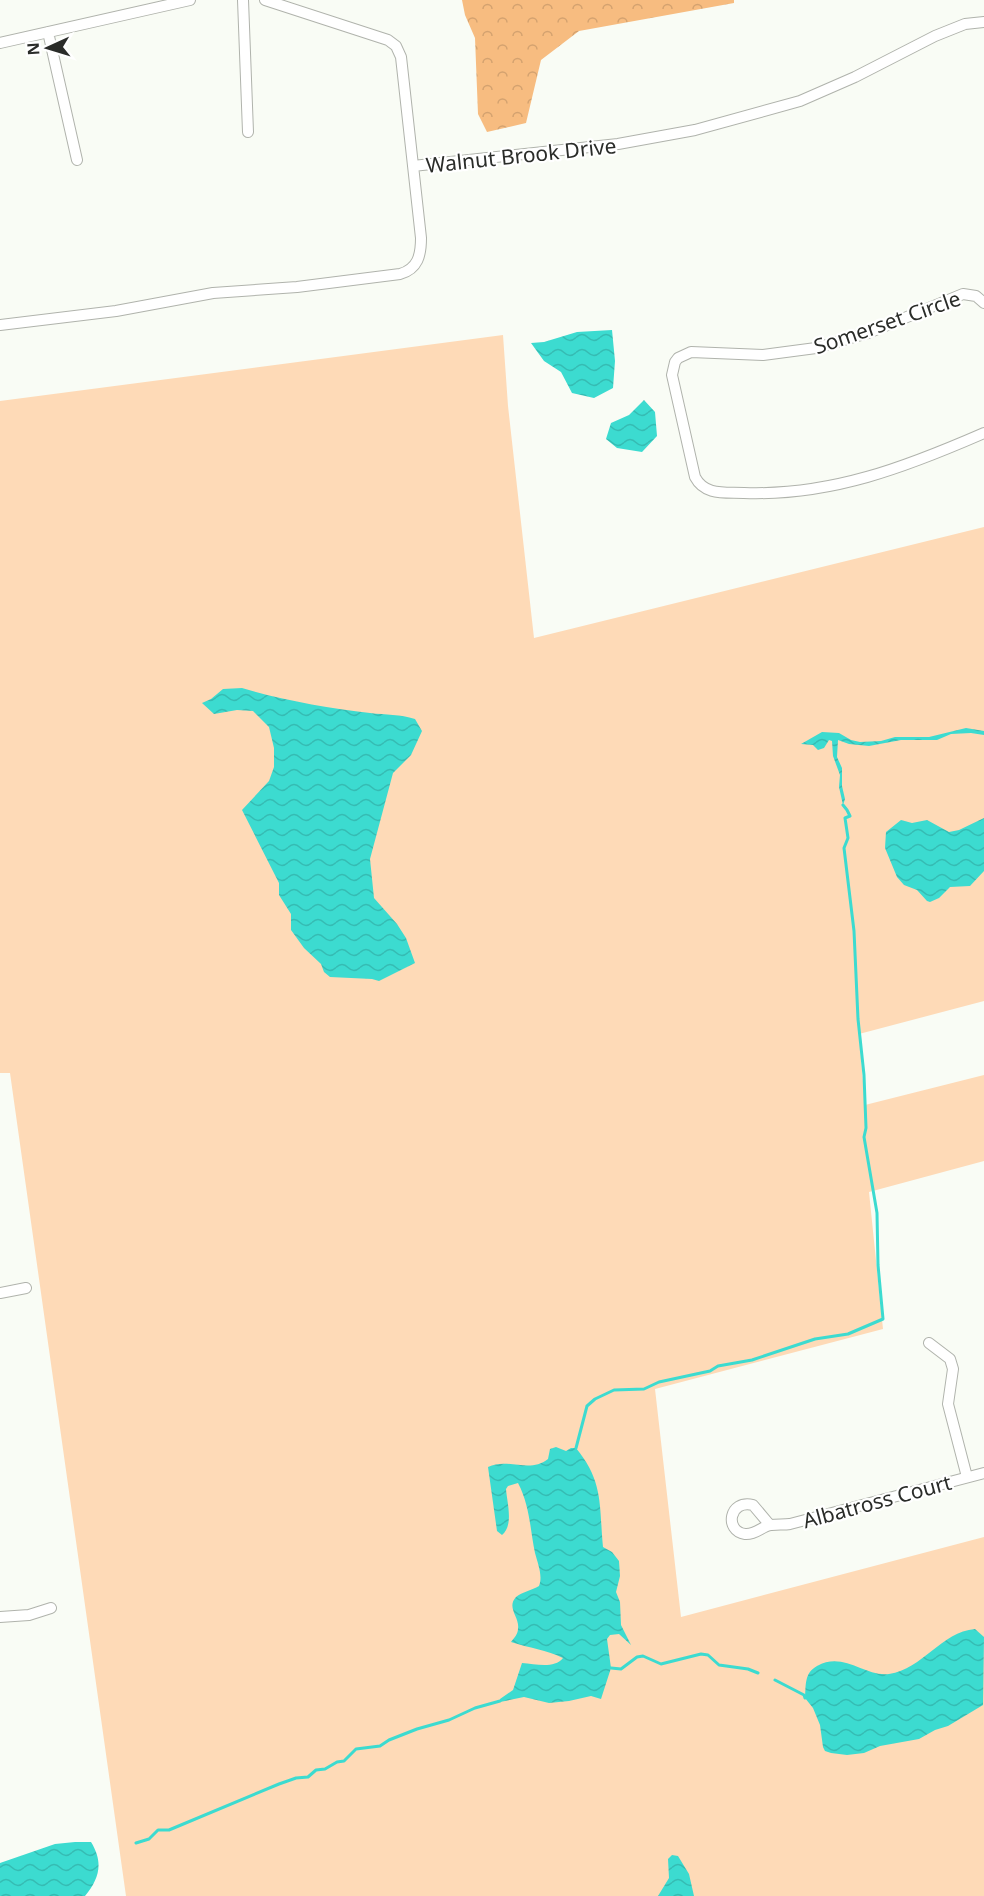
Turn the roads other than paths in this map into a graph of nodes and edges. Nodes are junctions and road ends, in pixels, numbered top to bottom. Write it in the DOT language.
graph roads {
  1 [pos="190,0"];
  2 [pos="243,0"];
  3 [pos="265,0"];
  4 [pos="984,22"];
  5 [pos="48,32"];
  6 [pos="0,43"];
  7 [pos="248,132"];
  8 [pos="77,160"];
  9 [pos="413,166"];
  10 [pos="984,303"];
  11 [pos="0,325"];
  12 [pos="984,433"];
  13 [pos="26,1288"];
  14 [pos="0,1293"];
  15 [pos="929,1342"];
  16 [pos="984,1473"];
  17 [pos="967,1477"];
  18 [pos="770,1524"];
  19 [pos="51,1608"];
  20 [pos="0,1617"];
  1 -- 5 [label="street"];
  2 -- 7 [label="street"];
  3 -- 9 [label="street"];
  4 -- 9 [label="street, Walnut Brook Drive"];
  5 -- 6 [label="street"];
  5 -- 8 [label="street"];
  9 -- 11 [label="street, Walnut Brook Drive"];
  10 -- 12 [label="street, Somerset Circle"];
  13 -- 14 [label="street"];
  15 -- 17 [label="street"];
  16 -- 17 [label="street, Albatross Court"];
  17 -- 18 [label="street, Albatross Court"];
  19 -- 20 [label="street"];
}
